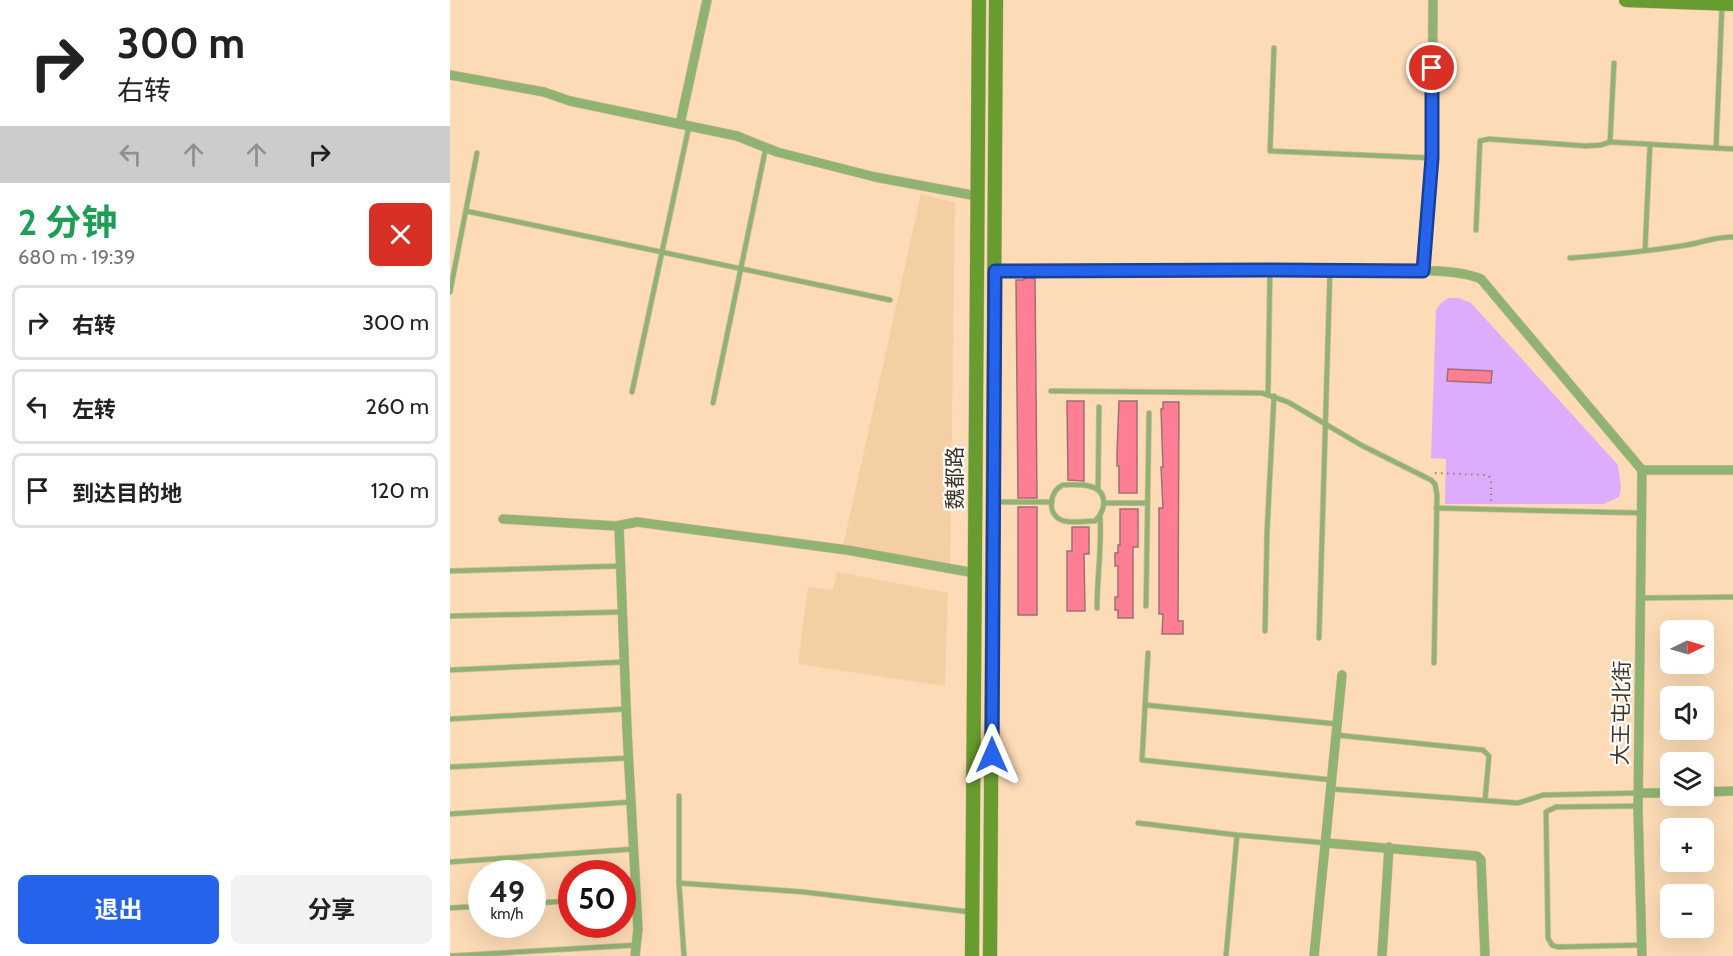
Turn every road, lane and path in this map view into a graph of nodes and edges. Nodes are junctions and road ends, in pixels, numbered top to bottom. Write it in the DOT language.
graph roads {
  1 [pos="707,0"];
  2 [pos="979,0"];
  3 [pos="996,0"];
  4 [pos="1433,0"];
  5 [pos="1626,0"];
  6 [pos="1727,4"];
  7 [pos="1274,48"];
  8 [pos="1614,63"];
  9 [pos="450,75"];
  10 [pos="684,125"];
  11 [pos="1610,142"];
  12 [pos="1650,144"];
  13 [pos="766,147"];
  14 [pos="1716,148"];
  15 [pos="1733,148"];
  16 [pos="477,153"];
  17 [pos="1432,158"];
  18 [pos="977,196"];
  19 [pos="466,211"];
  20 [pos="1476,230"];
  21 [pos="1733,237"];
  22 [pos="1645,250"];
  23 [pos="662,252"];
  24 [pos="1570,258"];
  25 [pos="741,269"];
  26 [pos="1270,270"];
  27 [pos="1330,270"];
  28 [pos="995,271"];
  29 [pos="1423,271"];
  30 [pos="450,292"];
  31 [pos="890,300"];
  32 [pos="1051,391"];
  33 [pos="632,392"];
  34 [pos="1268,395"];
  35 [pos="1274,396"];
  36 [pos="713,404"];
  37 [pos="1099,407"];
  38 [pos="1149,412"];
  39 [pos="1326,424"];
  40 [pos="1642,470"];
  41 [pos="1733,470"];
  42 [pos="1414,472"];
  43 [pos="1098,489"];
  44 [pos="994,502"];
  45 [pos="1052,502"];
  46 [pos="1105,502"];
  47 [pos="1148,503"];
  48 [pos="1437,508"];
  49 [pos="1491,510"];
  50 [pos="1642,513"];
  51 [pos="1100,516"];
  52 [pos="503,519"];
  53 [pos="619,526"];
  54 [pos="620,566"];
  55 [pos="450,571"];
  56 [pos="975,573"];
  57 [pos="1733,597"];
  58 [pos="1641,598"];
  59 [pos="1146,606"];
  60 [pos="1097,608"];
  61 [pos="622,612"];
  62 [pos="450,616"];
  63 [pos="1265,632"];
  64 [pos="1319,638"];
  65 [pos="1148,653"];
  66 [pos="624,662"];
  67 [pos="1434,663"];
  68 [pos="450,670"];
  69 [pos="1342,675"];
  70 [pos="1145,705"];
  71 [pos="626,709"];
  72 [pos="450,719"];
  73 [pos="1337,724"];
  74 [pos="1336,735"];
  75 [pos="628,758"];
  76 [pos="450,767"];
  77 [pos="1332,784"];
  78 [pos="1733,791"];
  79 [pos="1660,792"];
  80 [pos="1714,792"];
  81 [pos="1638,793"];
  82 [pos="679,796"];
  83 [pos="1485,800"];
  84 [pos="631,802"];
  85 [pos="1638,806"];
  86 [pos="450,814"];
  87 [pos="1138,824"];
  88 [pos="1237,835"];
  89 [pos="1327,843"];
  90 [pos="1389,847"];
  91 [pos="634,849"];
  92 [pos="634,860"];
  93 [pos="450,862"];
  94 [pos="679,883"];
  95 [pos="636,897"];
  96 [pos="468,907"];
  97 [pos="450,908"];
  98 [pos="973,912"];
  99 [pos="637,945"];
  100 [pos="1641,945"];
  101 [pos="450,956"];
  102 [pos="634,956"];
  103 [pos="684,956"];
  104 [pos="972,956"];
  105 [pos="990,956"];
  106 [pos="1226,956"];
  107 [pos="1314,956"];
  108 [pos="1382,956"];
  109 [pos="1485,956"];
  110 [pos="1641,956"];
  1 -- 10 [label="street"];
  2 -- 18 [label="main road, 魏都路"];
  3 -- 28 [label="main road, 魏都路"];
  4 -- 17 [label="street"];
  5 -- 6 [label="main road"];
  6 -- 14 [label="lane"];
  7 -- 17 [label="lane"];
  8 -- 11 [label="lane"];
  9 -- 10 [label="street"];
  10 -- 13 [label="street"];
  10 -- 23 [label="lane"];
  11 -- 12 [label="lane"];
  11 -- 20 [label="lane"];
  12 -- 14 [label="lane"];
  12 -- 22 [label="lane"];
  13 -- 18 [label="street"];
  13 -- 25 [label="lane"];
  14 -- 15 [label="lane"];
  16 -- 19 [label="lane"];
  17 -- 29 [label="street"];
  18 -- 56 [label="main road, 魏都路"];
  19 -- 23 [label="lane"];
  19 -- 30 [label="lane"];
  21 -- 22 [label="lane"];
  22 -- 24 [label="lane"];
  23 -- 25 [label="lane"];
  23 -- 33 [label="lane"];
  25 -- 31 [label="lane"];
  25 -- 36 [label="lane"];
  26 -- 27 [label="street"];
  26 -- 28 [label="street"];
  26 -- 34 [label="lane"];
  27 -- 29 [label="street"];
  27 -- 39 [label="lane"];
  28 -- 44 [label="main road, 魏都路"];
  29 -- 40 [label="street"];
  32 -- 34 [label="lane"];
  34 -- 35 [label="lane"];
  35 -- 39 [label="lane"];
  35 -- 63 [label="lane"];
  37 -- 43 [label="lane"];
  38 -- 47 [label="lane"];
  39 -- 42 [label="lane"];
  39 -- 64 [label="lane"];
  40 -- 41 [label="street"];
  40 -- 50 [label="street, 大王屯北街"];
  42 -- 48 [label="lane"];
  42 -- 49 [label="path"];
  43 -- 45 [label="lane"];
  43 -- 46 [label="lane"];
  44 -- 45 [label="lane"];
  44 -- 105 [label="main road, 魏都路"];
  45 -- 51 [label="lane"];
  46 -- 47 [label="lane"];
  46 -- 51 [label="lane"];
  47 -- 59 [label="lane"];
  48 -- 49 [label="lane"];
  48 -- 67 [label="lane"];
  49 -- 50 [label="lane"];
  50 -- 58 [label="street, 大王屯北街"];
  51 -- 60 [label="lane"];
  52 -- 53 [label="street"];
  53 -- 54 [label="street"];
  53 -- 56 [label="street"];
  54 -- 55 [label="lane"];
  54 -- 61 [label="street"];
  56 -- 98 [label="main road, 魏都路"];
  57 -- 58 [label="lane"];
  58 -- 81 [label="street, 大王屯北街"];
  61 -- 62 [label="lane"];
  61 -- 66 [label="street"];
  65 -- 70 [label="lane"];
  66 -- 68 [label="lane"];
  66 -- 71 [label="street"];
  69 -- 73 [label="street"];
  70 -- 73 [label="lane"];
  70 -- 77 [label="lane"];
  71 -- 72 [label="lane"];
  71 -- 75 [label="street"];
  73 -- 74 [label="street"];
  74 -- 77 [label="street"];
  74 -- 83 [label="lane"];
  75 -- 76 [label="lane"];
  75 -- 84 [label="street"];
  77 -- 83 [label="lane"];
  77 -- 89 [label="street"];
  78 -- 80 [label="street"];
  79 -- 81 [label="street"];
  81 -- 83 [label="lane"];
  81 -- 85 [label="street, 大王屯北街"];
  82 -- 94 [label="lane"];
  84 -- 86 [label="lane"];
  84 -- 91 [label="street"];
  85 -- 100 [label="street, 大王屯北街"];
  85 -- 100 [label="lane"];
  87 -- 88 [label="lane"];
  88 -- 89 [label="lane"];
  88 -- 106 [label="lane"];
  89 -- 90 [label="street"];
  89 -- 107 [label="street"];
  90 -- 108 [label="street"];
  90 -- 109 [label="street"];
  91 -- 92 [label="street"];
  91 -- 93 [label="lane"];
  94 -- 98 [label="lane"];
  94 -- 103 [label="lane"];
  95 -- 99 [label="street"];
  96 -- 97 [label="lane"];
  98 -- 104 [label="main road, 魏都路"];
  99 -- 101 [label="lane"];
  99 -- 102 [label="street"];
  100 -- 110 [label="street, 大王屯北街"];
}
